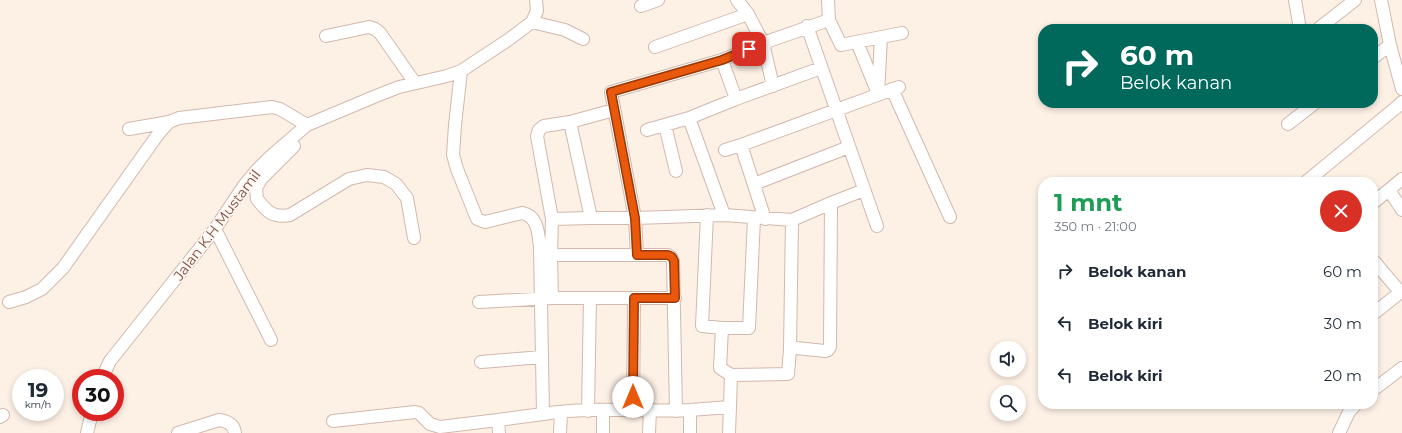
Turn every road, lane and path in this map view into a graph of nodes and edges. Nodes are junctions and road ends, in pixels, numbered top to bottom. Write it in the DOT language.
graph roads {
  1 [pos="536,0"];
  2 [pos="658,0"];
  3 [pos="736,0"];
  4 [pos="828,0"];
  5 [pos="1296,0"];
  6 [pos="1355,0"];
  7 [pos="1381,0"];
  8 [pos="641,6"];
  9 [pos="748,14"];
  10 [pos="829,20"];
  11 [pos="532,22"];
  12 [pos="1299,24"];
  13 [pos="1324,24"];
  14 [pos="807,26"];
  15 [pos="902,33"];
  16 [pos="326,36"];
  17 [pos="881,37"];
  18 [pos="583,39"];
  19 [pos="857,42"];
  20 [pos="763,43"];
  21 [pos="1390,45"];
  22 [pos="655,47"];
  23 [pos="1378,54"];
  24 [pos="722,60"];
  25 [pos="821,68"];
  26 [pos="461,71"];
  27 [pos="415,83"];
  28 [pos="773,86"];
  29 [pos="1402,89"];
  30 [pos="878,94"];
  31 [pos="736,99"];
  32 [pos="1402,102"];
  33 [pos="1309,108"];
  34 [pos="614,110"];
  35 [pos="836,110"];
  36 [pos="689,118"];
  37 [pos="320,119"];
  38 [pos="169,122"];
  39 [pos="570,122"];
  40 [pos="1288,124"];
  41 [pos="307,125"];
  42 [pos="665,125"];
  43 [pos="129,129"];
  44 [pos="647,130"];
  45 [pos="741,145"];
  46 [pos="849,147"];
  47 [pos="725,150"];
  48 [pos="676,171"];
  49 [pos="1312,177"];
  50 [pos="1402,180"];
  51 [pos="754,184"];
  52 [pos="864,190"];
  53 [pos="1389,190"];
  54 [pos="1378,199"];
  55 [pos="831,203"];
  56 [pos="1402,210"];
  57 [pos="707,215"];
  58 [pos="724,215"];
  59 [pos="950,217"];
  60 [pos="591,218"];
  61 [pos="635,218"];
  62 [pos="760,218"];
  63 [pos="552,219"];
  64 [pos="792,220"];
  65 [pos="877,226"];
  66 [pos="215,229"];
  67 [pos="414,238"];
  68 [pos="637,255"];
  69 [pos="551,256"];
  70 [pos="1378,266"];
  71 [pos="1401,291"];
  72 [pos="590,298"];
  73 [pos="634,298"];
  74 [pos="675,298"];
  75 [pos="547,299"];
  76 [pos="9,302"];
  77 [pos="479,302"];
  78 [pos="1378,310"];
  79 [pos="722,328"];
  80 [pos="271,340"];
  81 [pos="790,349"];
  82 [pos="542,357"];
  83 [pos="481,362"];
  84 [pos="1402,368"];
  85 [pos="106,369"];
  86 [pos="731,375"];
  87 [pos="1378,386"];
  88 [pos="730,407"];
  89 [pos="1352,409"];
  90 [pos="603,410"];
  91 [pos="650,410"];
  92 [pos="676,410"];
  93 [pos="690,410"];
  94 [pos="588,411"];
  95 [pos="633,411"];
  96 [pos="561,412"];
  97 [pos="543,414"];
  98 [pos="498,420"];
  99 [pos="90,421"];
  100 [pos="333,421"];
  101 [pos="440,430"];
  102 [pos="87,433"];
  103 [pos="178,433"];
  104 [pos="235,433"];
  105 [pos="499,433"];
  106 [pos="560,433"];
  107 [pos="603,433"];
  108 [pos="649,433"];
  109 [pos="690,433"];
  110 [pos="729,433"];
  111 [pos="1339,433"];
  1 -- 11 [label="street"];
  2 -- 8 [label="street"];
  3 -- 9 [label="street"];
  4 -- 10 [label="street"];
  5 -- 12 [label="street"];
  6 -- 13 [label="street"];
  7 -- 21 [label="street"];
  9 -- 20 [label="street"];
  9 -- 22 [label="street"];
  10 -- 14 [label="street"];
  10 -- 19 [label="street"];
  11 -- 18 [label="street"];
  11 -- 26 [label="street, Jalan K.H Mustamil"];
  14 -- 20 [label="street"];
  14 -- 25 [label="street"];
  15 -- 17 [label="street"];
  16 -- 27 [label="street"];
  17 -- 19 [label="street"];
  17 -- 30 [label="street"];
  19 -- 30 [label="street"];
  20 -- 24 [label="street"];
  20 -- 28 [label="street"];
  21 -- 23 [label="street"];
  21 -- 29 [label="street"];
  24 -- 31 [label="street"];
  24 -- 34 [label="street"];
  25 -- 28 [label="street"];
  25 -- 35 [label="street"];
  26 -- 27 [label="street, Jalan K.H Mustamil"];
  26 -- 75 [label="street"];
  27 -- 37 [label="street, Jalan K.H Mustamil"];
  28 -- 31 [label="street"];
  30 -- 35 [label="street"];
  30 -- 59 [label="street"];
  31 -- 36 [label="street"];
  32 -- 49 [label="street"];
  33 -- 40 [label="street"];
  34 -- 39 [label="street"];
  34 -- 61 [label="street"];
  35 -- 45 [label="street"];
  35 -- 46 [label="street"];
  36 -- 42 [label="street"];
  36 -- 58 [label="street"];
  37 -- 41 [label="street, Jalan K.H Mustamil"];
  37 -- 67 [label="street"];
  38 -- 41 [label="street"];
  38 -- 43 [label="street"];
  38 -- 76 [label="street"];
  39 -- 60 [label="street"];
  39 -- 63 [label="street"];
  41 -- 66 [label="street, Jalan K.H Mustamil"];
  42 -- 44 [label="street"];
  42 -- 48 [label="street"];
  45 -- 47 [label="street"];
  45 -- 51 [label="street"];
  46 -- 51 [label="street"];
  46 -- 52 [label="street"];
  50 -- 53 [label="street"];
  51 -- 62 [label="street"];
  52 -- 55 [label="street"];
  52 -- 65 [label="street"];
  53 -- 54 [label="street"];
  53 -- 56 [label="street"];
  55 -- 64 [label="street"];
  55 -- 81 [label="street"];
  57 -- 58 [label="street"];
  57 -- 61 [label="street"];
  57 -- 79 [label="street"];
  58 -- 62 [label="street"];
  60 -- 61 [label="street"];
  60 -- 63 [label="street"];
  61 -- 68 [label="street"];
  62 -- 64 [label="street"];
  62 -- 79 [label="street"];
  63 -- 69 [label="street"];
  64 -- 81 [label="street"];
  66 -- 80 [label="street"];
  66 -- 85 [label="street, Jalan K.H Mustamil"];
  68 -- 69 [label="street"];
  68 -- 74 [label="street"];
  69 -- 75 [label="street"];
  70 -- 71 [label="street"];
  71 -- 78 [label="street"];
  72 -- 73 [label="street"];
  72 -- 75 [label="street"];
  72 -- 94 [label="street"];
  73 -- 74 [label="street"];
  73 -- 95 [label="street"];
  74 -- 92 [label="street"];
  75 -- 77 [label="street"];
  75 -- 82 [label="street"];
  79 -- 86 [label="street"];
  81 -- 86 [label="street"];
  82 -- 83 [label="street"];
  82 -- 97 [label="street"];
  84 -- 87 [label="street"];
  86 -- 88 [label="street"];
  88 -- 93 [label="street"];
  88 -- 110 [label="street"];
  89 -- 111 [label="street"];
  90 -- 94 [label="street"];
  90 -- 95 [label="street"];
  90 -- 107 [label="street"];
  91 -- 92 [label="street"];
  91 -- 95 [label="street"];
  91 -- 108 [label="street"];
  92 -- 93 [label="street"];
  93 -- 109 [label="street"];
  94 -- 96 [label="street"];
  96 -- 97 [label="street"];
  96 -- 106 [label="street"];
  97 -- 98 [label="street"];
  98 -- 101 [label="street"];
  98 -- 105 [label="street"];
  99 -- 102 [label="street"];
  100 -- 101 [label="street"];
  103 -- 104 [label="street"];
}
